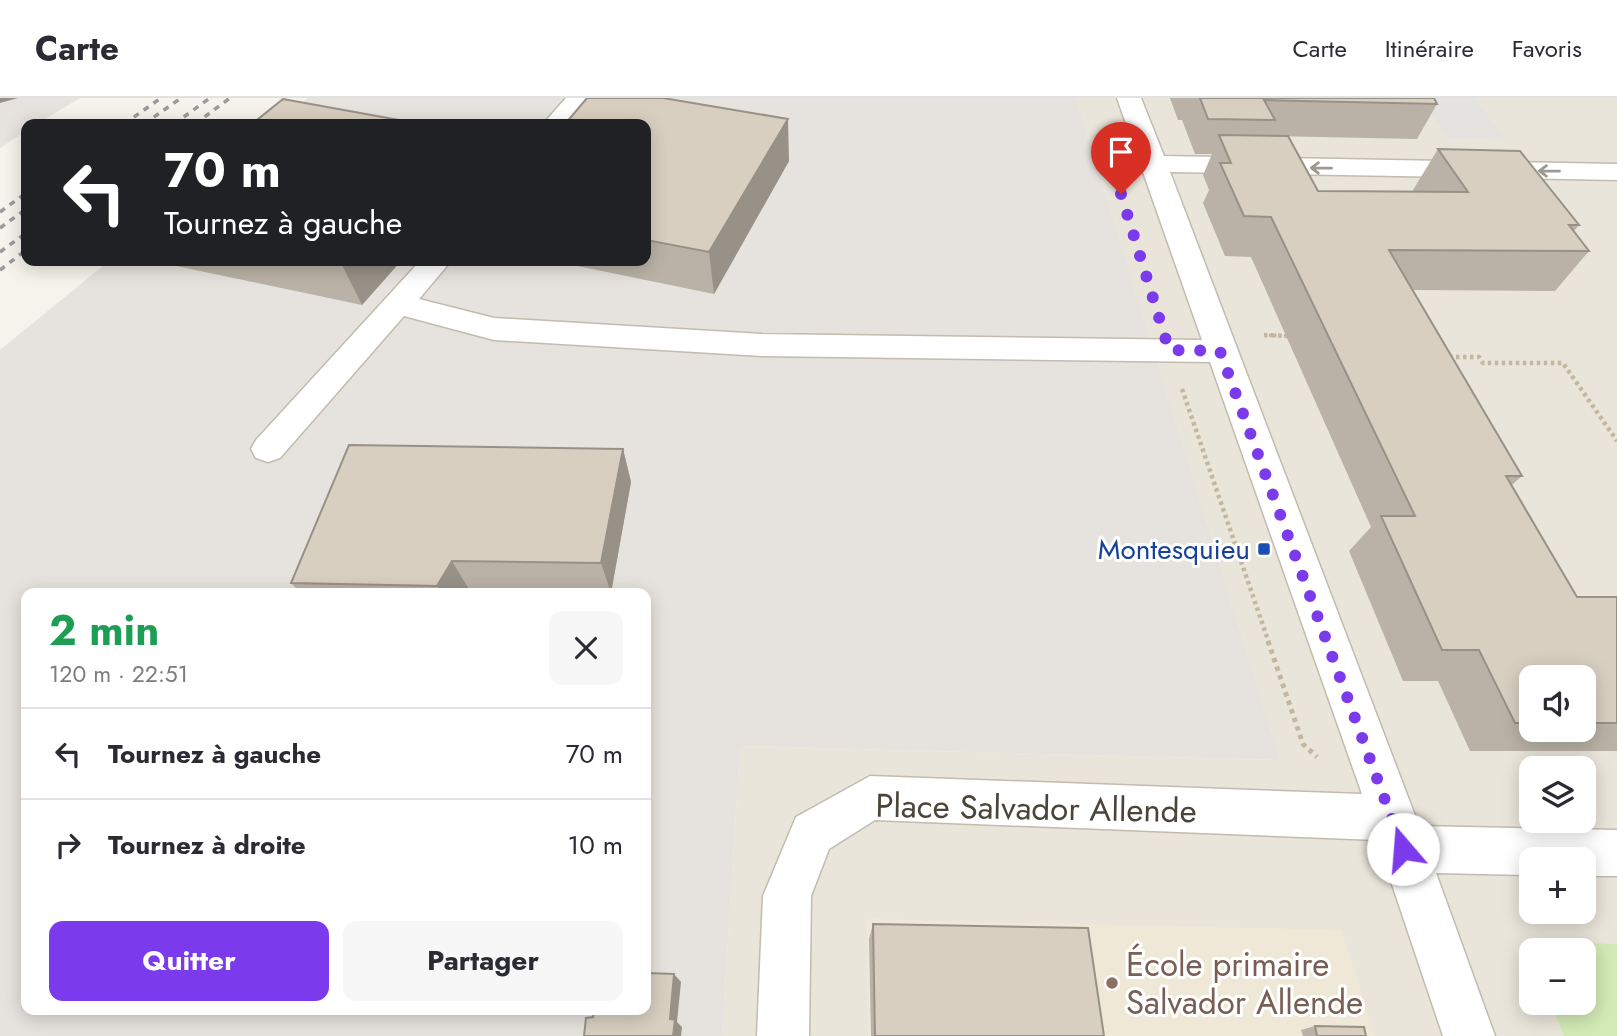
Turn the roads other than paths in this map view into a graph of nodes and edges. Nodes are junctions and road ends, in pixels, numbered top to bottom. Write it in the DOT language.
graph roads {
  1 [pos="579,98"];
  2 [pos="1129,98"];
  3 [pos="560,119"];
  4 [pos="1153,164"];
  5 [pos="1617,172"];
  6 [pos="431,266"];
  7 [pos="397,304"];
  8 [pos="1220,351"];
  9 [pos="268,449"];
  10 [pos="1398,833"];
  11 [pos="1617,853"];
  12 [pos="783,1036"];
  13 [pos="1469,1036"];
  1 -- 3 [label="street"];
  2 -- 4 [label="street"];
  5 -- 4 [label="street, one-way"];
  4 -- 8 [label="street"];
  6 -- 7 [label="street"];
  7 -- 8 [label="street"];
  7 -- 9 [label="street"];
  8 -- 10 [label="street"];
  10 -- 11 [label="street, Place Salvador Allende"];
  10 -- 12 [label="street, Place Salvador Allende"];
  10 -- 13 [label="street"];
}
